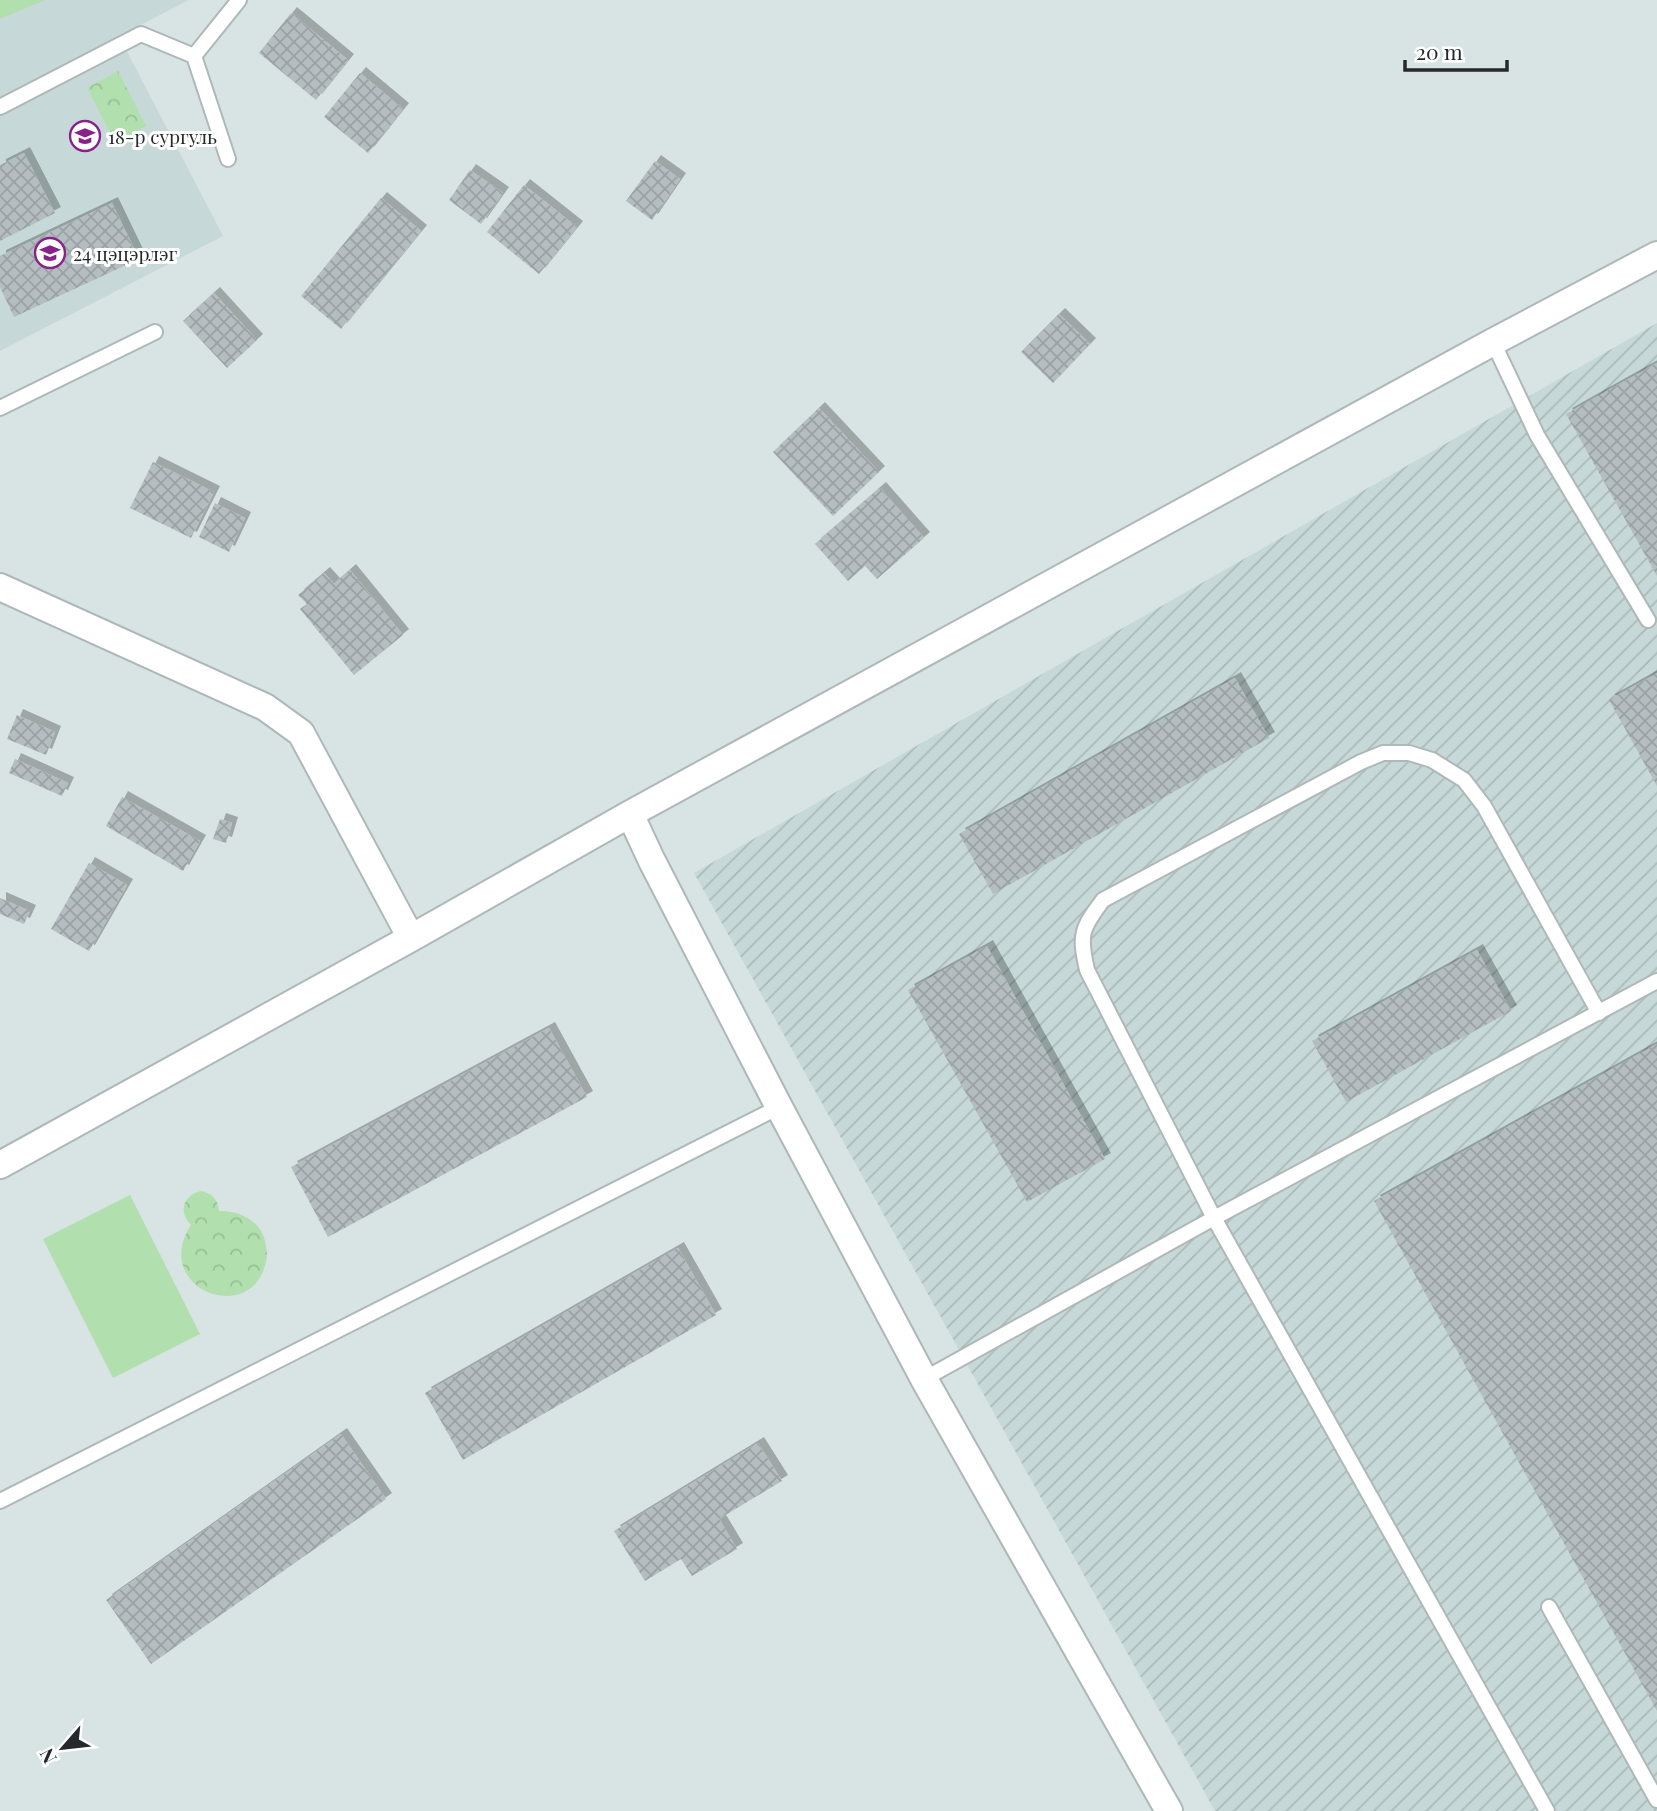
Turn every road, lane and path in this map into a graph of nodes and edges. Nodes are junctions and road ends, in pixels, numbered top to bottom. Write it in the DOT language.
graph roads {
  1 [pos="239,0"];
  2 [pos="194,56"];
  3 [pos="0,107"];
  4 [pos="228,159"];
  5 [pos="1657,255"];
  6 [pos="155,332"];
  7 [pos="1493,342"];
  8 [pos="0,408"];
  9 [pos="0,587"];
  10 [pos="1648,620"];
  11 [pos="630,814"];
  12 [pos="411,938"];
  13 [pos="1657,981"];
  14 [pos="1599,1013"];
  15 [pos="779,1107"];
  16 [pos="0,1165"];
  17 [pos="1214,1219"];
  18 [pos="925,1379"];
  19 [pos="0,1501"];
  20 [pos="1549,1607"];
  21 [pos="1657,1800"];
  22 [pos="1169,1811"];
  23 [pos="1547,1811"];
  1 -- 2 [label="lane"];
  2 -- 3 [label="lane"];
  2 -- 4 [label="lane"];
  5 -- 7 [label="street"];
  6 -- 8 [label="lane"];
  7 -- 10 [label="lane"];
  7 -- 11 [label="street"];
  9 -- 12 [label="street"];
  11 -- 12 [label="street"];
  11 -- 15 [label="street"];
  12 -- 16 [label="street"];
  13 -- 14 [label="lane"];
  14 -- 17 [label="lane"];
  14 -- 17 [label="lane"];
  15 -- 18 [label="street"];
  15 -- 19 [label="lane"];
  17 -- 18 [label="lane"];
  17 -- 23 [label="lane"];
  18 -- 22 [label="street"];
  20 -- 21 [label="lane"];
}
